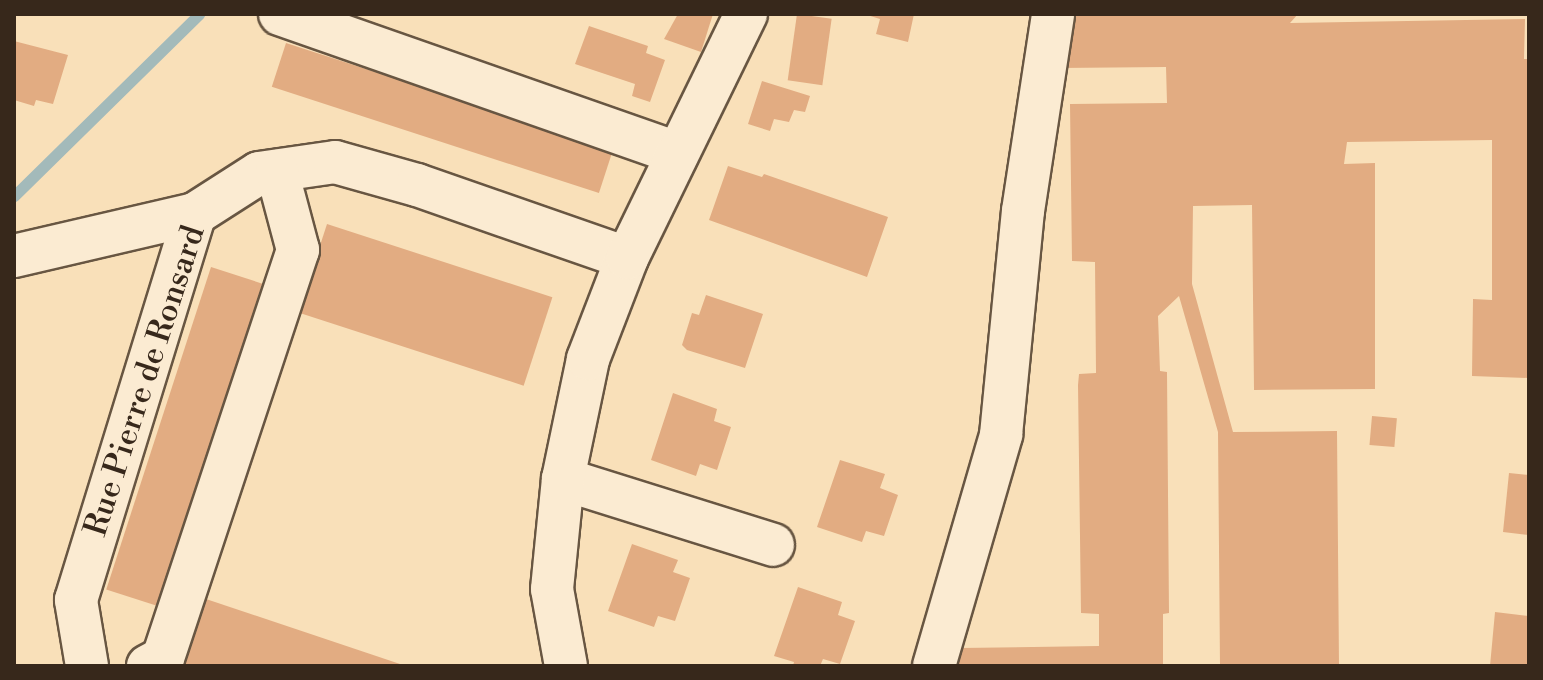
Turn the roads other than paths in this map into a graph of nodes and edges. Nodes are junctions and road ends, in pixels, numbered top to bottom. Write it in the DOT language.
graph roads {
  1 [pos="280,14"];
  2 [pos="746,14"];
  3 [pos="1053,14"];
  4 [pos="677,153"];
  5 [pos="277,171"];
  6 [pos="195,214"];
  7 [pos="14,256"];
  8 [pos="627,258"];
  9 [pos="563,479"];
  10 [pos="773,545"];
  11 [pos="87,666"];
  12 [pos="148,666"];
  13 [pos="566,666"];
  14 [pos="934,666"];
  1 -- 4 [label="street"];
  2 -- 4 [label="street"];
  3 -- 14 [label="street"];
  4 -- 8 [label="street"];
  5 -- 6 [label="street, Rue Pierre de Ronsard"];
  5 -- 8 [label="street, Rue Pierre de Ronsard"];
  5 -- 12 [label="street"];
  6 -- 7 [label="street"];
  6 -- 11 [label="street, Rue Pierre de Ronsard"];
  8 -- 9 [label="street"];
  9 -- 10 [label="street"];
  9 -- 13 [label="street"];
}
